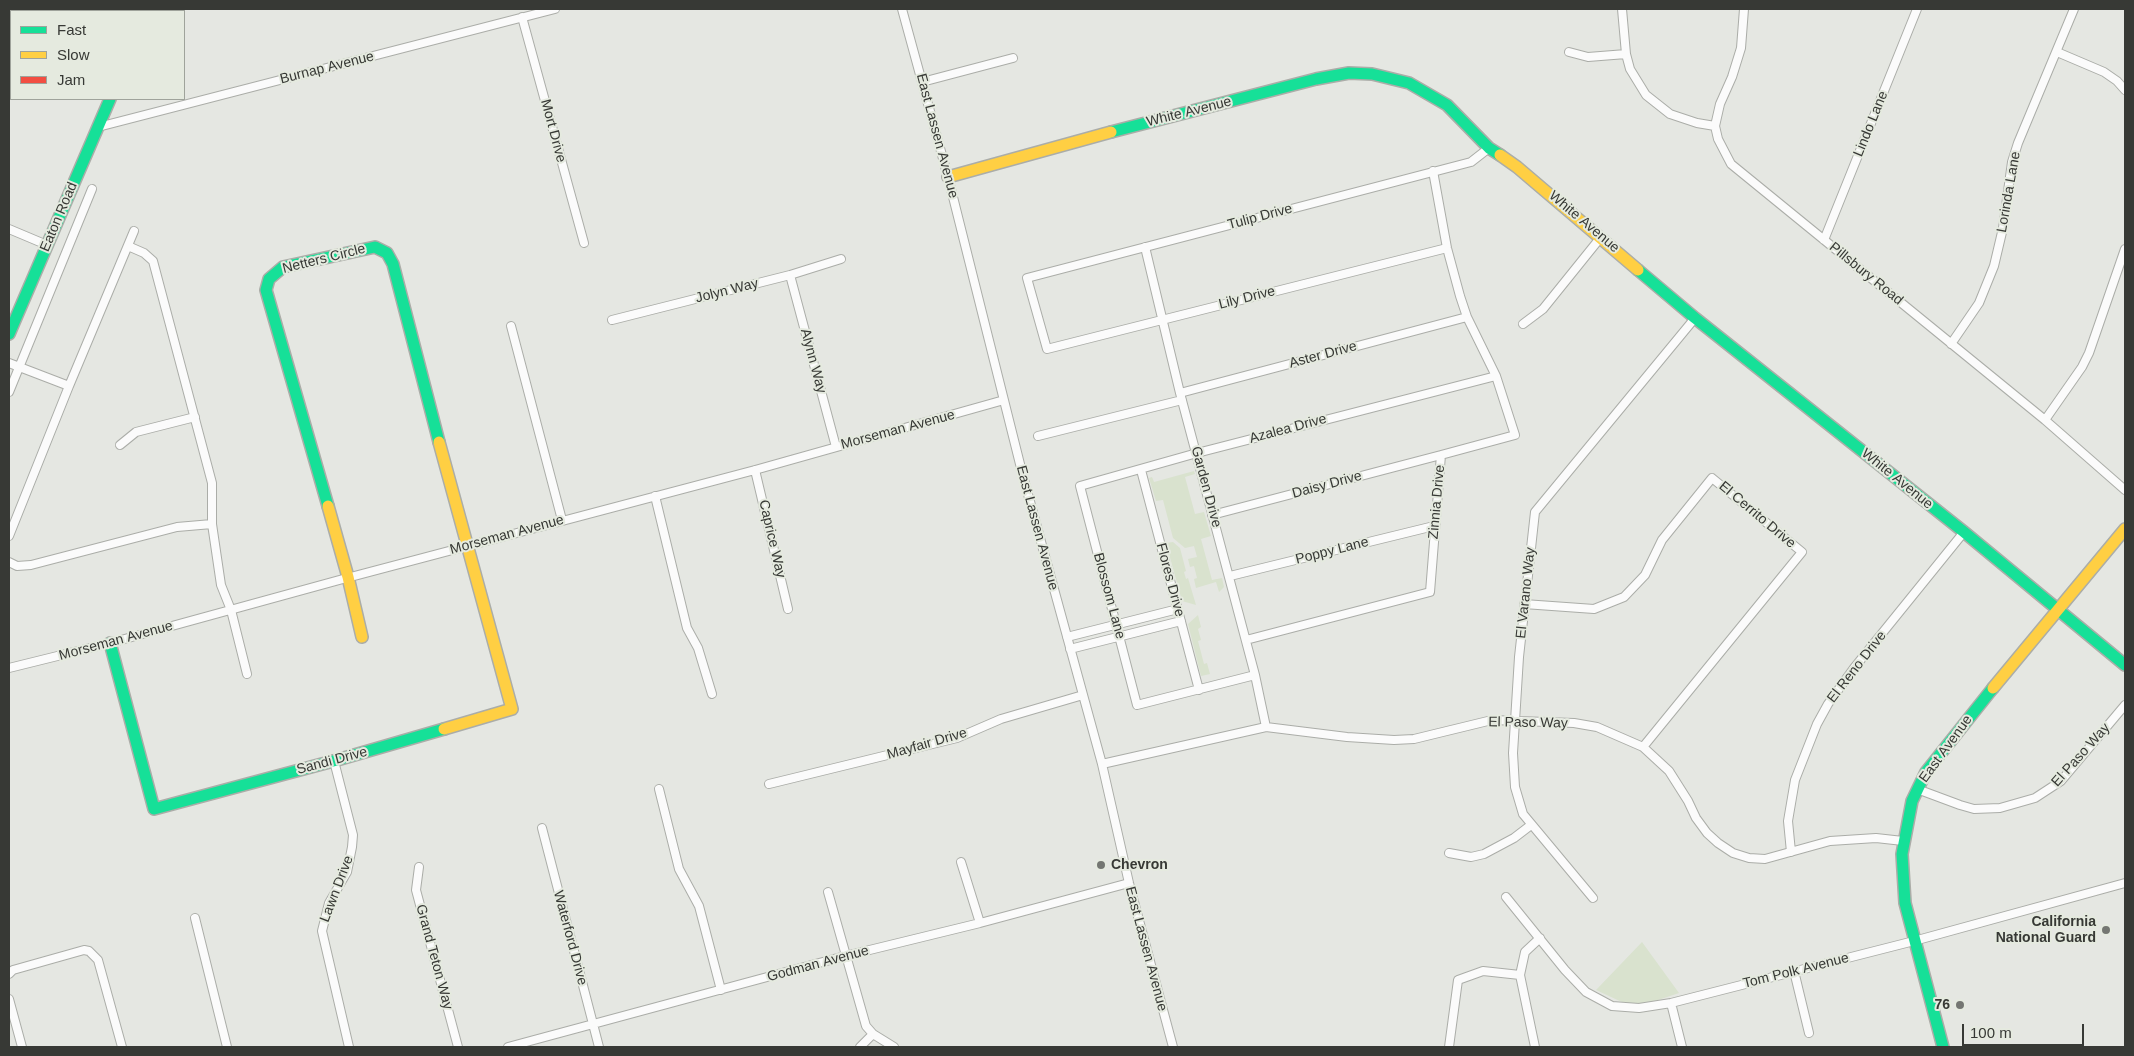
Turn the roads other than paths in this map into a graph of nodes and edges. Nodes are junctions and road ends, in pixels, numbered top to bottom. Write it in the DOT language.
graph roads {
  1 [pos="555,9"];
  2 [pos="902,9"];
  3 [pos="1622,9"];
  4 [pos="1744,9"];
  5 [pos="1917,9"];
  6 [pos="2074,9"];
  7 [pos="522,18"];
  8 [pos="1569,52"];
  9 [pos="2057,52"];
  10 [pos="1626,54"];
  11 [pos="1013,58"];
  12 [pos="922,82"];
  13 [pos="2125,90"];
  14 [pos="110,100"];
  15 [pos="1715,126"];
  16 [pos="98,127"];
  17 [pos="1489,148"];
  18 [pos="1433,171"];
  19 [pos="948,177"];
  20 [pos="92,189"];
  21 [pos="9,229"];
  22 [pos="134,230"];
  23 [pos="1601,237"];
  24 [pos="1824,240"];
  25 [pos="584,244"];
  26 [pos="47,245"];
  27 [pos="128,246"];
  28 [pos="1145,247"];
  29 [pos="1447,248"];
  30 [pos="2125,249"];
  31 [pos="841,259"];
  32 [pos="790,275"];
  33 [pos="1467,317"];
  34 [pos="1695,318"];
  35 [pos="1163,319"];
  36 [pos="612,320"];
  37 [pos="1523,324"];
  38 [pos="511,326"];
  39 [pos="9,334"];
  40 [pos="1952,344"];
  41 [pos="1047,349"];
  42 [pos="9,362"];
  43 [pos="20,367"];
  44 [pos="1496,376"];
  45 [pos="69,386"];
  46 [pos="9,392"];
  47 [pos="1181,396"];
  48 [pos="1004,400"];
  49 [pos="194,417"];
  50 [pos="2045,420"];
  51 [pos="1038,436"];
  52 [pos="120,445"];
  53 [pos="836,447"];
  54 [pos="1197,453"];
  55 [pos="1441,455"];
  56 [pos="755,470"];
  57 [pos="1141,470"];
  58 [pos="1080,486"];
  59 [pos="2125,490"];
  60 [pos="655,496"];
  61 [pos="1212,515"];
  62 [pos="562,520"];
  63 [pos="212,524"];
  64 [pos="1434,526"];
  65 [pos="2125,529"];
  66 [pos="1964,532"];
  67 [pos="9,536"];
  68 [pos="466,546"];
  69 [pos="9,562"];
  70 [pos="1230,576"];
  71 [pos="348,577"];
  72 [pos="1524,604"];
  73 [pos="788,609"];
  74 [pos="1178,609"];
  75 [pos="231,610"];
  76 [pos="2056,610"];
  77 [pos="1181,621"];
  78 [pos="1117,625"];
  79 [pos="362,637"];
  80 [pos="1067,637"];
  81 [pos="1120,637"];
  82 [pos="1246,640"];
  83 [pos="110,643"];
  84 [pos="1070,649"];
  85 [pos="2125,666"];
  86 [pos="9,668"];
  87 [pos="247,674"];
  88 [pos="1255,675"];
  89 [pos="1200,690"];
  90 [pos="712,694"];
  91 [pos="1083,695"];
  92 [pos="2125,705"];
  93 [pos="1516,720"];
  94 [pos="1266,727"];
  95 [pos="1643,747"];
  96 [pos="334,761"];
  97 [pos="1102,764"];
  98 [pos="769,784"];
  99 [pos="659,789"];
  100 [pos="1917,789"];
  101 [pos="1531,825"];
  102 [pos="542,828"];
  103 [pos="1903,841"];
  104 [pos="1790,852"];
  105 [pos="1449,853"];
  106 [pos="961,862"];
  107 [pos="420,867"];
  108 [pos="1129,883"];
  109 [pos="2125,883"];
  110 [pos="828,892"];
  111 [pos="1506,897"];
  112 [pos="1593,898"];
  113 [pos="195,918"];
  114 [pos="980,924"];
  115 [pos="1540,938"];
  116 [pos="1914,942"];
  117 [pos="845,956"];
  118 [pos="1794,972"];
  119 [pos="9,974"];
  120 [pos="1520,975"];
  121 [pos="721,990"];
  122 [pos="9,999"];
  123 [pos="1671,1003"];
  124 [pos="592,1024"];
  125 [pos="1809,1033"];
  126 [pos="873,1034"];
  127 [pos="22,1047"];
  128 [pos="122,1047"];
  129 [pos="227,1047"];
  130 [pos="349,1047"];
  131 [pos="458,1047"];
  132 [pos="508,1047"];
  133 [pos="599,1047"];
  134 [pos="860,1047"];
  135 [pos="894,1047"];
  136 [pos="1173,1047"];
  137 [pos="1449,1047"];
  138 [pos="1535,1047"];
  139 [pos="1682,1047"];
  140 [pos="1943,1047"];
  1 -- 7 [label="street, Burnap Avenue"];
  2 -- 12 [label="street, East Lassen Avenue"];
  3 -- 10 [label="street"];
  4 -- 15 [label="street"];
  5 -- 24 [label="street, Lindo Lane"];
  6 -- 9 [label="street, Lorinda Lane"];
  7 -- 16 [label="street, Burnap Avenue"];
  7 -- 25 [label="street, Mort Drive"];
  8 -- 10 [label="street"];
  9 -- 13 [label="street"];
  9 -- 40 [label="street, Lorinda Lane"];
  10 -- 15 [label="street"];
  11 -- 12 [label="street"];
  12 -- 19 [label="street, East Lassen Avenue"];
  14 -- 16 [label="street, Eaton Road"];
  15 -- 24 [label="street, Pillsbury Road"];
  16 -- 26 [label="street, Eaton Road"];
  17 -- 18 [label="street, Tulip Drive"];
  17 -- 19 [label="street, White Avenue"];
  17 -- 23 [label="street, White Avenue"];
  18 -- 28 [label="street, Tulip Drive"];
  18 -- 29 [label="street, Zinnia Drive"];
  19 -- 48 [label="street, East Lassen Avenue"];
  20 -- 43 [label="street"];
  21 -- 26 [label="street"];
  22 -- 27 [label="street"];
  23 -- 34 [label="street, White Avenue"];
  23 -- 37 [label="street"];
  24 -- 40 [label="street, Pillsbury Road"];
  26 -- 39 [label="street, Eaton Road"];
  27 -- 45 [label="street"];
  27 -- 49 [label="street"];
  28 -- 35 [label="street, Garden Drive"];
  28 -- 41 [label="street, Tulip Drive"];
  29 -- 33 [label="street, Zinnia Drive"];
  29 -- 35 [label="street, Lily Drive"];
  30 -- 50 [label="street"];
  31 -- 32 [label="street, Jolyn Way"];
  32 -- 36 [label="street, Jolyn Way"];
  32 -- 53 [label="street, Alynn Way"];
  33 -- 44 [label="street, Zinnia Drive"];
  33 -- 47 [label="street, Aster Drive"];
  34 -- 66 [label="street, White Avenue"];
  34 -- 72 [label="street, El Varano Way"];
  35 -- 41 [label="street, Lily Drive"];
  35 -- 47 [label="street, Garden Drive"];
  38 -- 62 [label="street"];
  40 -- 50 [label="street, Pillsbury Road"];
  42 -- 43 [label="street"];
  43 -- 45 [label="street"];
  43 -- 46 [label="street"];
  44 -- 54 [label="street, Azalea Drive"];
  44 -- 55 [label="street, Zinnia Drive"];
  45 -- 67 [label="street"];
  47 -- 51 [label="street, Aster Drive"];
  47 -- 54 [label="street, Garden Drive"];
  48 -- 53 [label="street, Morseman Avenue"];
  48 -- 80 [label="street, East Lassen Avenue"];
  49 -- 52 [label="street"];
  49 -- 63 [label="street"];
  50 -- 59 [label="street, Pillsbury Road"];
  53 -- 56 [label="street, Morseman Avenue"];
  54 -- 57 [label="street, Azalea Drive"];
  54 -- 61 [label="street, Garden Drive"];
  55 -- 61 [label="street, Daisy Drive"];
  55 -- 64 [label="street, Zinnia Drive"];
  56 -- 60 [label="street, Morseman Avenue"];
  56 -- 73 [label="street, Caprice Way"];
  57 -- 58 [label="street, Azalea Drive"];
  57 -- 74 [label="street, Flores Drive"];
  58 -- 78 [label="street, Blossom Lane"];
  60 -- 62 [label="street, Morseman Avenue"];
  60 -- 90 [label="street"];
  61 -- 70 [label="street, Garden Drive"];
  62 -- 68 [label="street, Morseman Avenue"];
  63 -- 69 [label="street"];
  63 -- 75 [label="street"];
  64 -- 70 [label="street, Poppy Lane"];
  64 -- 82 [label="street, Zinnia Drive"];
  65 -- 76 [label="street, East Avenue"];
  66 -- 76 [label="street, White Avenue"];
  66 -- 104 [label="street, El Reno Drive"];
  68 -- 71 [label="street, Morseman Avenue"];
  68 -- 71 [label="street, Netters Circle"];
  68 -- 96 [label="street, Sandi Drive"];
  70 -- 82 [label="street, Garden Drive"];
  71 -- 75 [label="street, Morseman Avenue"];
  71 -- 79 [label="street, Netters Circle"];
  72 -- 93 [label="street, El Varano Way"];
  72 -- 95 [label="street, El Cerrito Drive"];
  74 -- 77 [label="street, Flores Drive"];
  74 -- 78 [label="street"];
  75 -- 83 [label="street, Morseman Avenue"];
  75 -- 87 [label="street"];
  76 -- 85 [label="street, White Avenue"];
  76 -- 100 [label="street, East Avenue"];
  77 -- 81 [label="street"];
  77 -- 89 [label="street, Flores Drive"];
  78 -- 80 [label="street"];
  78 -- 81 [label="street, Blossom Lane"];
  80 -- 84 [label="street, East Lassen Avenue"];
  81 -- 84 [label="street"];
  81 -- 89 [label="street, Blossom Lane"];
  82 -- 88 [label="street, Garden Drive"];
  83 -- 86 [label="street, Morseman Avenue"];
  83 -- 96 [label="street, Sandi Drive"];
  84 -- 91 [label="street, East Lassen Avenue"];
  88 -- 89 [label="street"];
  88 -- 94 [label="street, Garden Drive"];
  91 -- 97 [label="street, East Lassen Avenue"];
  91 -- 98 [label="street, Mayfair Drive"];
  92 -- 100 [label="street, El Paso Way"];
  93 -- 94 [label="street, El Paso Way"];
  93 -- 95 [label="street, El Paso Way"];
  93 -- 101 [label="street, El Varano Way"];
  94 -- 97 [label="street, El Paso Way"];
  95 -- 104 [label="street, El Paso Way"];
  96 -- 130 [label="street, Lawn Drive"];
  97 -- 108 [label="street, East Lassen Avenue"];
  99 -- 121 [label="street"];
  100 -- 103 [label="street, East Avenue"];
  101 -- 105 [label="street"];
  101 -- 112 [label="street, El Varano Way"];
  102 -- 124 [label="street, Waterford Drive"];
  103 -- 104 [label="street, El Paso Way"];
  103 -- 116 [label="street, East Avenue"];
  106 -- 114 [label="street"];
  107 -- 131 [label="street, Grand Teton Way"];
  108 -- 114 [label="street, Godman Avenue"];
  108 -- 136 [label="street, East Lassen Avenue"];
  109 -- 116 [label="street, Tom Polk Avenue"];
  110 -- 117 [label="street"];
  111 -- 115 [label="street, Tom Polk Avenue"];
  113 -- 129 [label="street"];
  114 -- 117 [label="street, Godman Avenue"];
  115 -- 120 [label="street"];
  115 -- 123 [label="street, Tom Polk Avenue"];
  116 -- 118 [label="street, Tom Polk Avenue"];
  116 -- 140 [label="street, East Avenue"];
  117 -- 121 [label="street, Godman Avenue"];
  117 -- 126 [label="street"];
  118 -- 123 [label="street, Tom Polk Avenue"];
  118 -- 125 [label="street"];
  119 -- 128 [label="street"];
  120 -- 137 [label="street"];
  120 -- 138 [label="street"];
  121 -- 124 [label="street, Godman Avenue"];
  122 -- 127 [label="street"];
  123 -- 139 [label="street"];
  124 -- 132 [label="street, Godman Avenue"];
  124 -- 133 [label="street, Waterford Drive"];
  126 -- 134 [label="street"];
  126 -- 135 [label="street"];
}
